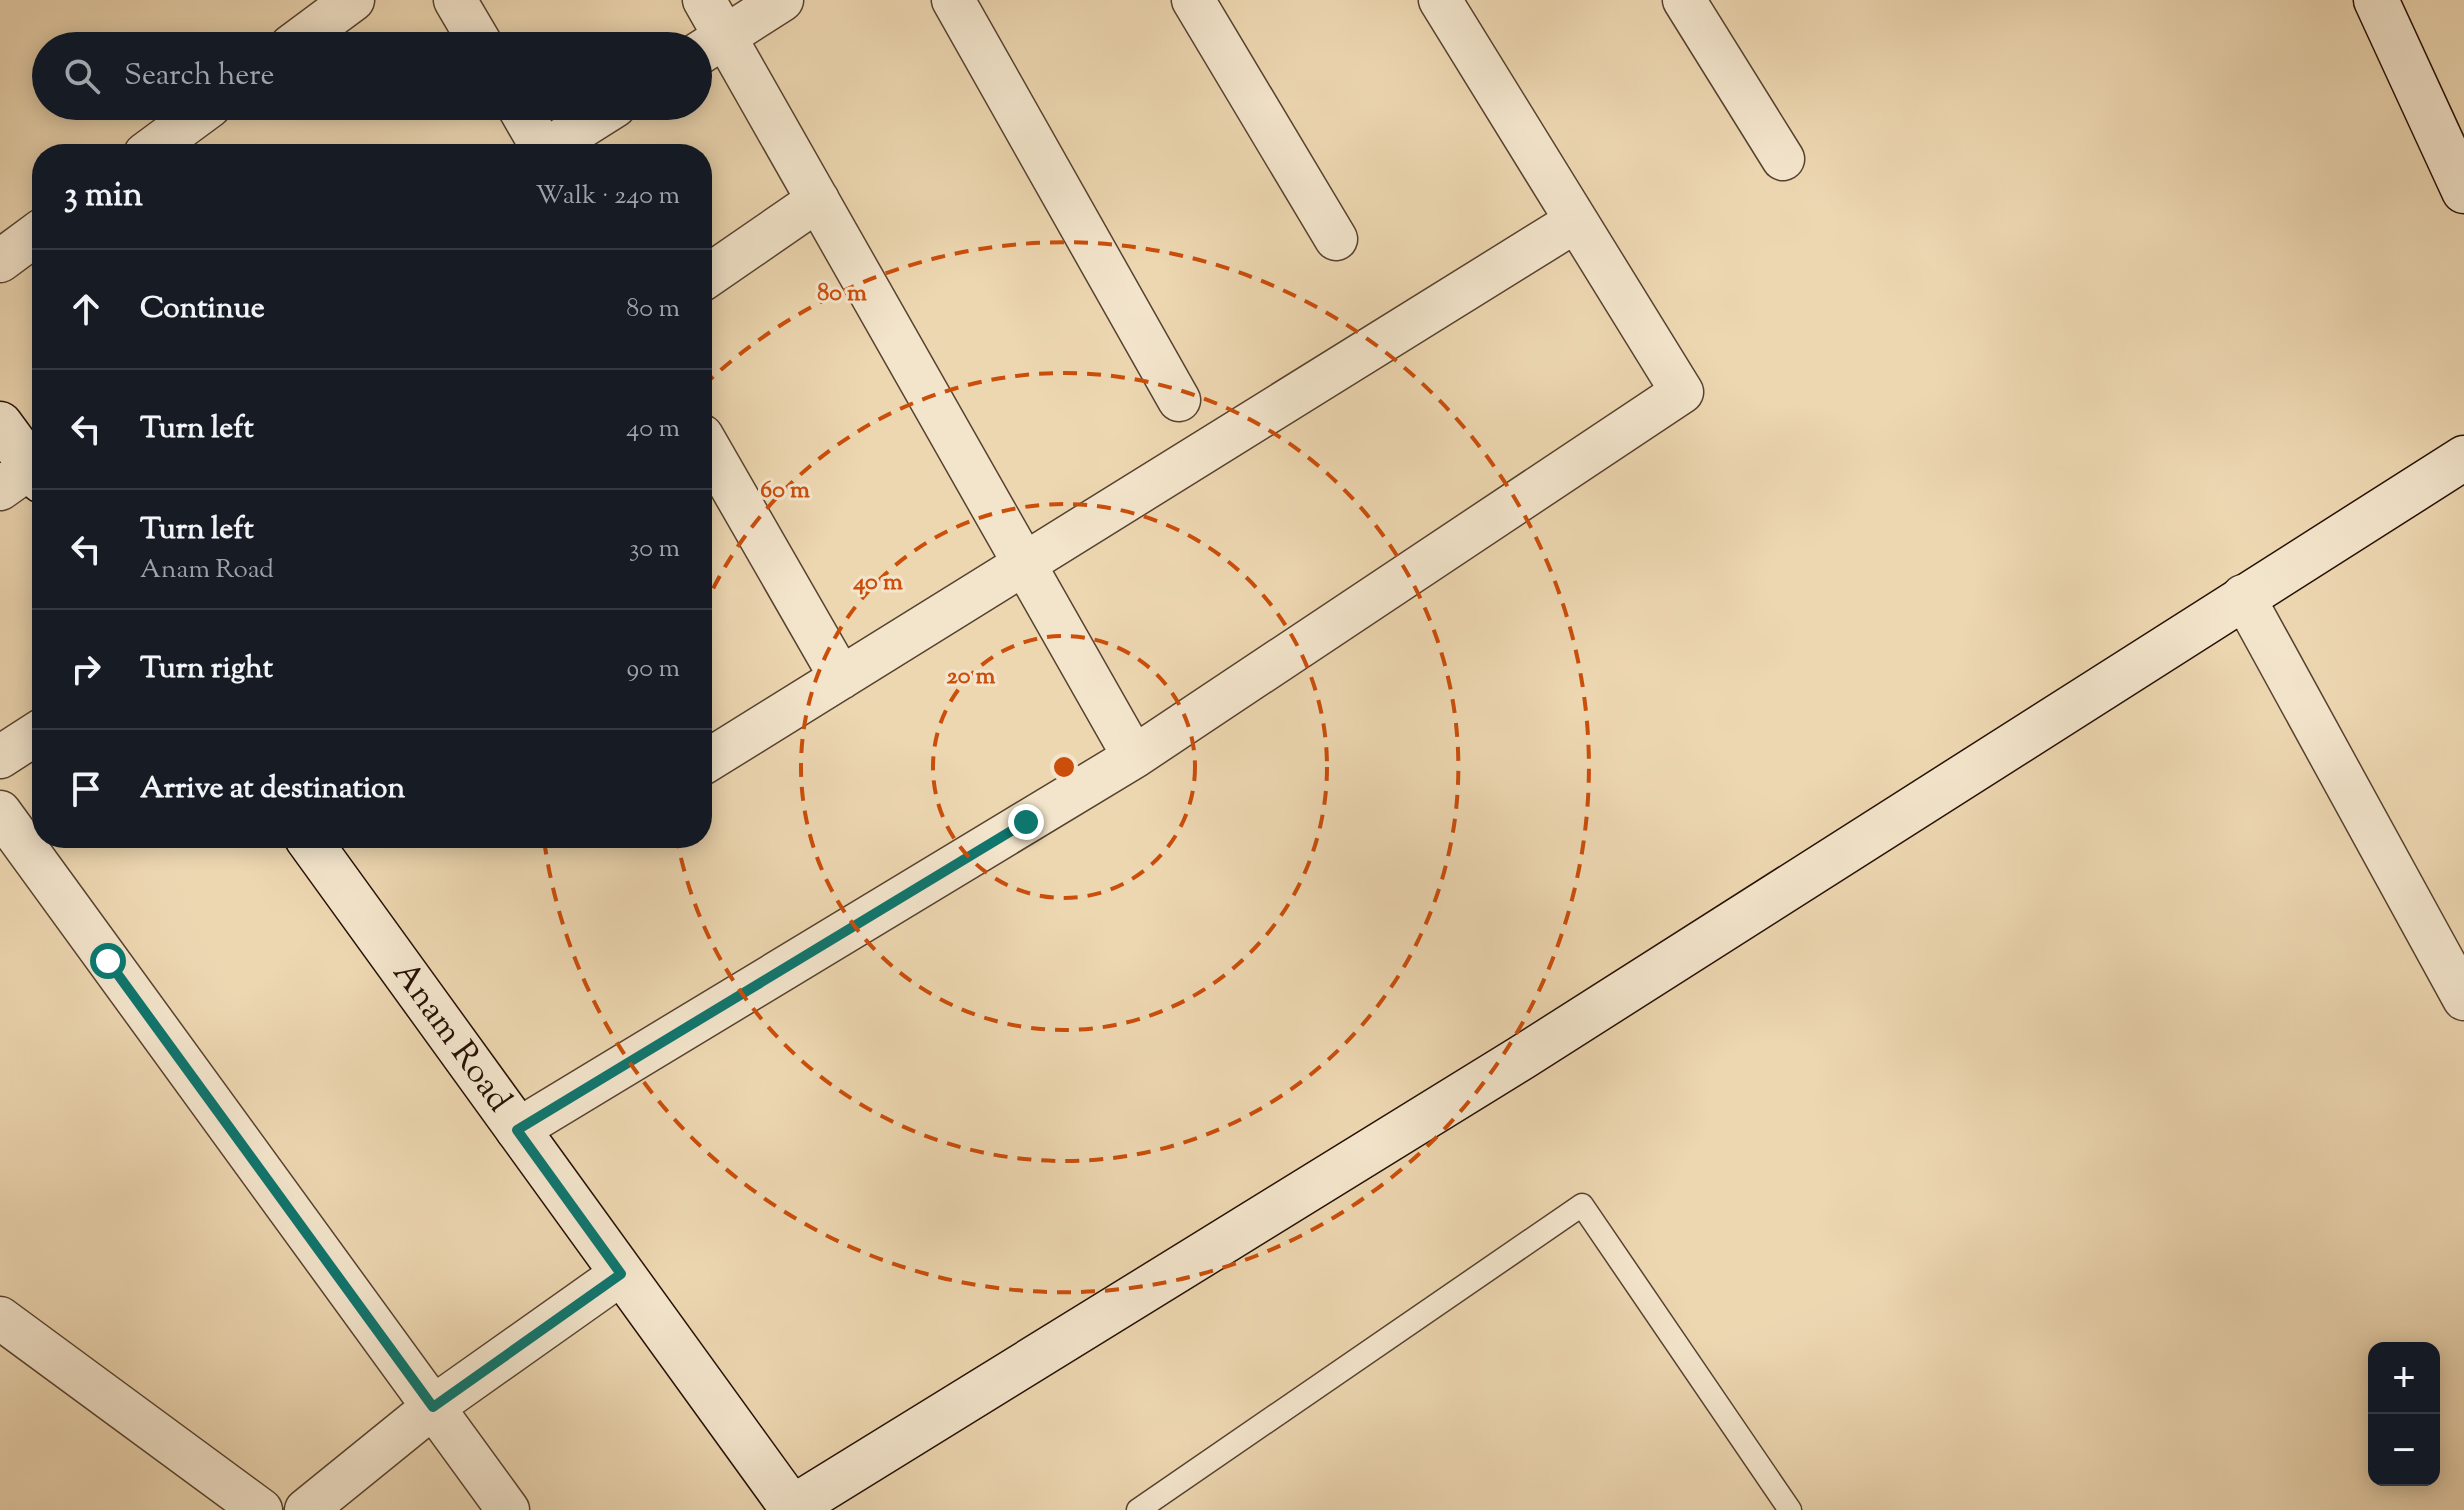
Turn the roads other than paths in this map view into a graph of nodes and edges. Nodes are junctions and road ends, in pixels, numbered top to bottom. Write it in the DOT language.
graph roads {
  1 [pos="353,0"];
  2 [pos="455,0"];
  3 [pos="704,0"];
  4 [pos="782,0"];
  5 [pos="953,0"];
  6 [pos="1193,0"];
  7 [pos="1440,0"];
  8 [pos="1684,0"];
  9 [pos="2376,0"];
  10 [pos="310,32"];
  11 [pos="474,32"];
  12 [pos="710,32"];
  13 [pos="712,45"];
  14 [pos="191,120"];
  15 [pos="525,120"];
  16 [pos="592,120"];
  17 [pos="159,144"];
  18 [pos="537,144"];
  19 [pos="554,144"];
  20 [pos="1783,159"];
  21 [pos="2464,191"];
  22 [pos="818,200"];
  23 [pos="1576,221"];
  24 [pos="32,237"];
  25 [pos="1336,239"];
  26 [pos="0,261"];
  27 [pos="712,273"];
  28 [pos="1179,400"];
  29 [pos="0,424"];
  30 [pos="712,453"];
  31 [pos="2464,458"];
  32 [pos="24,479"];
  33 [pos="1024,565"];
  34 [pos="2243,596"];
  35 [pos="841,678"];
  36 [pos="32,736"];
  37 [pos="0,757"];
  38 [pos="1134,757"];
  39 [pos="712,758"];
  40 [pos="0,812"];
  41 [pos="314,848"];
  42 [pos="2464,999"];
  43 [pos="517,1130"];
  44 [pos="621,1274"];
  45 [pos="0,1318"];
  46 [pos="433,1407"];
  47 [pos="792,1509"];
  48 [pos="261,1510"];
  49 [pos="306,1510"];
  50 [pos="508,1510"];
  51 [pos="1138,1510"];
  52 [pos="1790,1510"];
  1 -- 10 [label="street"];
  2 -- 11 [label="street"];
  3 -- 12 [label="street"];
  4 -- 13 [label="street"];
  5 -- 28 [label="street"];
  6 -- 25 [label="street"];
  7 -- 23 [label="street"];
  8 -- 20 [label="street"];
  9 -- 21 [label="street"];
  13 -- 22 [label="street"];
  14 -- 17 [label="street"];
  15 -- 18 [label="street"];
  16 -- 19 [label="street"];
  22 -- 27 [label="street"];
  22 -- 33 [label="street"];
  23 -- 33 [label="street"];
  23 -- 38 [label="street"];
  24 -- 26 [label="street"];
  29 -- 32 [label="street"];
  30 -- 35 [label="street"];
  31 -- 34 [label="street"];
  33 -- 35 [label="street"];
  33 -- 38 [label="street"];
  34 -- 42 [label="street"];
  34 -- 47 [label="street"];
  35 -- 39 [label="street"];
  36 -- 37 [label="street"];
  38 -- 43 [label="street"];
  40 -- 46 [label="street"];
  41 -- 43 [label="street, Anam Road"];
  43 -- 44 [label="street, Anam Road"];
  44 -- 46 [label="street"];
  44 -- 47 [label="street, Anam Road"];
  45 -- 48 [label="street"];
  46 -- 49 [label="street"];
  46 -- 50 [label="street"];
  51 -- 52 [label="lane"];
}
